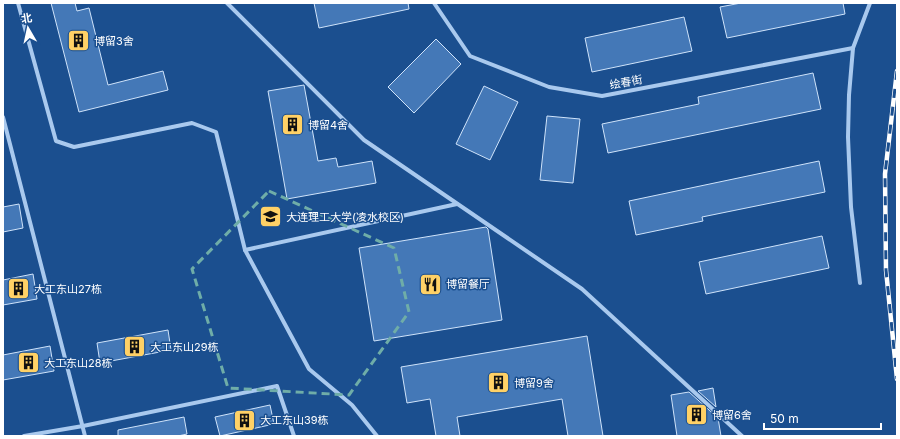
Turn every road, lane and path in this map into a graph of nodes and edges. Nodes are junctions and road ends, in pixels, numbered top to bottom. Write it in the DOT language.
graph roads {
  1 [pos="18,3"];
  2 [pos="227,3"];
  3 [pos="434,3"];
  4 [pos="870,3"];
  5 [pos="853,48"];
  6 [pos="3,116"];
  7 [pos="457,204"];
  8 [pos="245,250"];
  9 [pos="860,283"];
  10 [pos="82,426"];
  11 [pos="24,436"];
  12 [pos="85,436"];
  13 [pos="294,436"];
  14 [pos="377,436"];
  15 [pos="742,436"];
  1 -- 8 [label="street"];
  2 -- 7 [label="street"];
  3 -- 5 [label="street, 绘春街"];
  4 -- 5 [label="street"];
  5 -- 9 [label="street"];
  6 -- 10 [label="street"];
  7 -- 8 [label="street"];
  7 -- 15 [label="street"];
  8 -- 14 [label="street"];
  10 -- 11 [label="street"];
  10 -- 12 [label="street"];
  10 -- 13 [label="street"];
}
